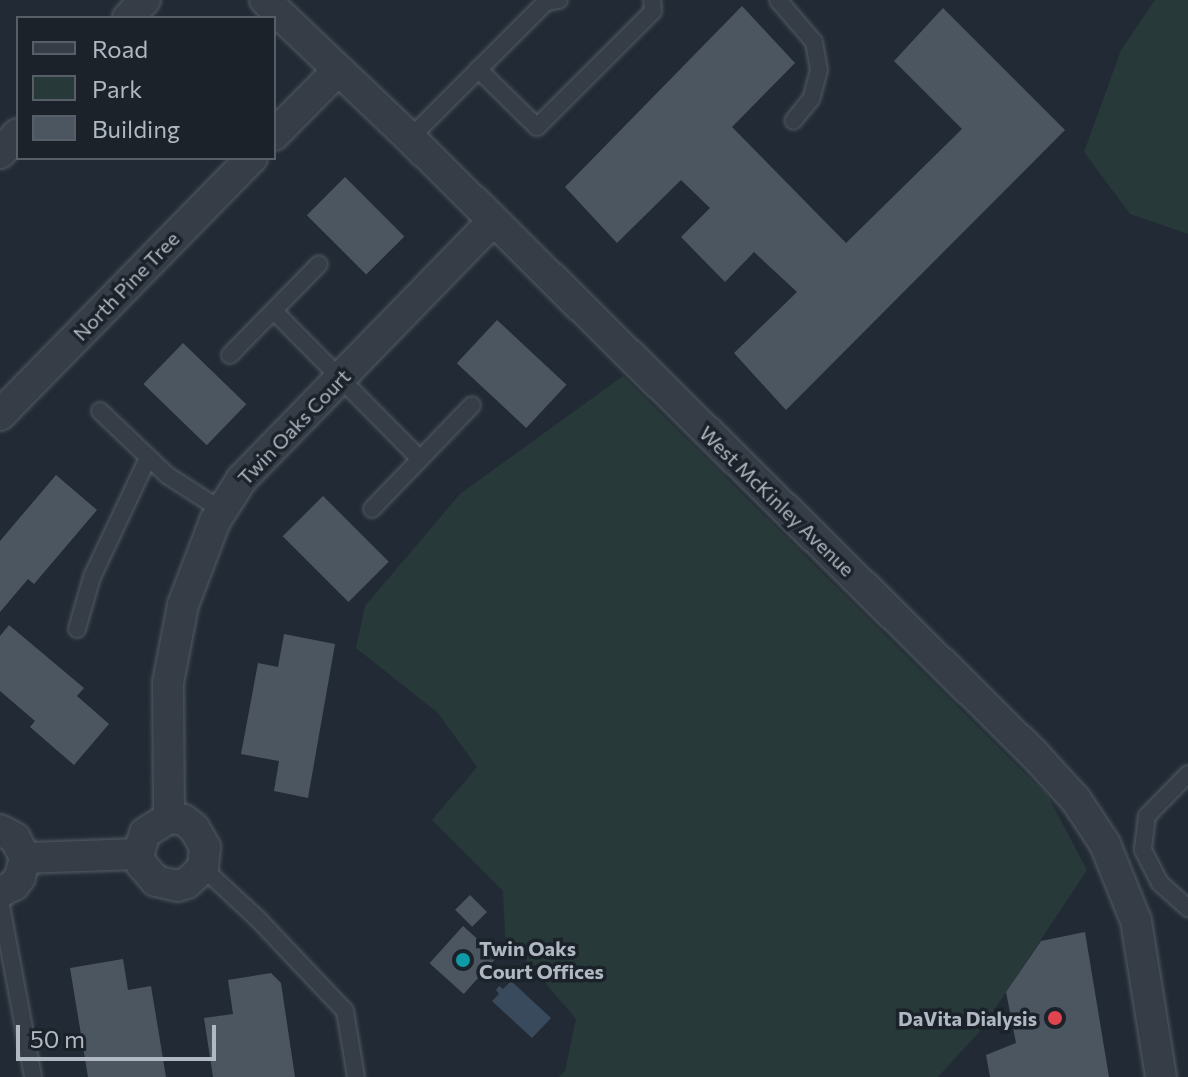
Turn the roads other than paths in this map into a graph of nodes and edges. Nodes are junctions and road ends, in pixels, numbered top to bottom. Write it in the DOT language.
graph roads {
  1 [pos="145,0"];
  2 [pos="265,0"];
  3 [pos="559,0"];
  4 [pos="652,0"];
  5 [pos="778,0"];
  6 [pos="130,16"];
  7 [pos="478,69"];
  8 [pos="338,70"];
  9 [pos="793,121"];
  10 [pos="276,133"];
  11 [pos="16,136"];
  12 [pos="410,138"];
  13 [pos="0,153"];
  14 [pos="250,160"];
  15 [pos="492,222"];
  16 [pos="319,264"];
  17 [pos="274,311"];
  18 [pos="230,355"];
  19 [pos="340,379"];
  20 [pos="472,405"];
  21 [pos="100,411"];
  22 [pos="0,415"];
  23 [pos="148,458"];
  24 [pos="420,459"];
  25 [pos="372,509"];
  26 [pos="221,510"];
  27 [pos="77,629"];
  28 [pos="1188,774"];
  29 [pos="169,818"];
  30 [pos="0,830"];
  31 [pos="138,854"];
  32 [pos="25,858"];
  33 [pos="1151,867"];
  34 [pos="203,868"];
  35 [pos="1123,885"];
  36 [pos="0,892"];
  37 [pos="0,900"];
  38 [pos="1188,908"];
  39 [pos="33,1077"];
  40 [pos="356,1077"];
  41 [pos="1161,1077"];
  1 -- 6 [label="street"];
  2 -- 8 [label="street, West McKinley Avenue"];
  3 -- 7 [label="lane"];
  4 -- 7 [label="lane"];
  5 -- 9 [label="lane"];
  7 -- 12 [label="lane"];
  8 -- 10 [label="street"];
  8 -- 12 [label="street, West McKinley Avenue"];
  11 -- 13 [label="street"];
  12 -- 15 [label="street, West McKinley Avenue"];
  14 -- 22 [label="street, North Pine Tree"];
  15 -- 19 [label="street, Twin Oaks Court"];
  15 -- 35 [label="street, West McKinley Avenue"];
  16 -- 17 [label="lane"];
  17 -- 18 [label="lane"];
  17 -- 19 [label="lane"];
  19 -- 24 [label="lane"];
  19 -- 26 [label="street, Twin Oaks Court"];
  20 -- 24 [label="lane"];
  21 -- 23 [label="lane"];
  23 -- 26 [label="lane"];
  23 -- 27 [label="lane"];
  24 -- 25 [label="lane"];
  26 -- 29 [label="street, Twin Oaks Court"];
  28 -- 33 [label="lane"];
  29 -- 31 [label="street"];
  29 -- 34 [label="street"];
  30 -- 32 [label="street"];
  31 -- 32 [label="street"];
  31 -- 34 [label="street"];
  32 -- 36 [label="street"];
  33 -- 35 [label="lane"];
  33 -- 38 [label="lane"];
  34 -- 40 [label="lane"];
  35 -- 41 [label="street, West McKinley Avenue"];
  37 -- 39 [label="lane"];
}
